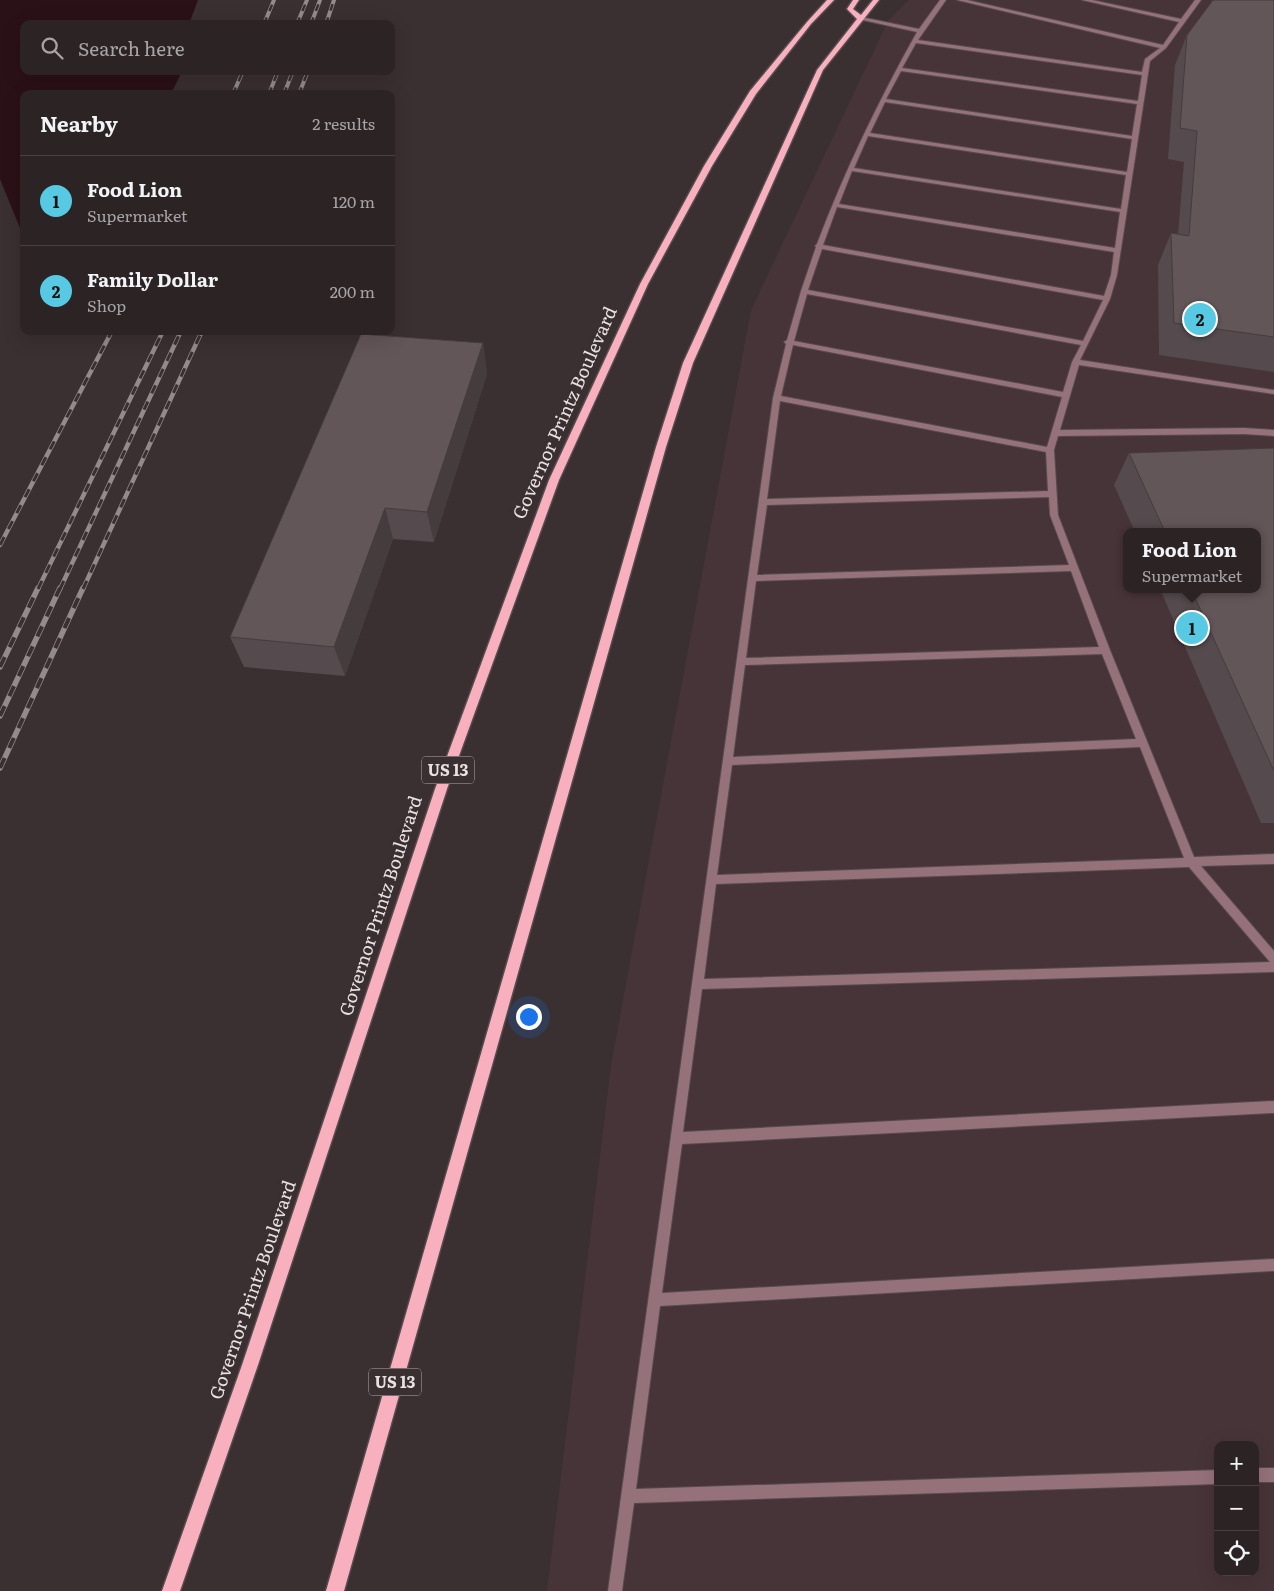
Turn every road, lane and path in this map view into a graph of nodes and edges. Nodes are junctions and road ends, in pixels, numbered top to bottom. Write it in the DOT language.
graph roads {
  1 [pos="830,0"];
  2 [pos="856,0"];
  3 [pos="876,0"];
  4 [pos="943,0"];
  5 [pos="960,0"];
  6 [pos="1085,0"];
  7 [pos="1198,0"];
  8 [pos="860,20"];
  9 [pos="1182,21"];
  10 [pos="920,31"];
  11 [pos="914,41"];
  12 [pos="1164,47"];
  13 [pos="898,69"];
  14 [pos="1145,74"];
  15 [pos="882,100"];
  16 [pos="1140,104"];
  17 [pos="866,134"];
  18 [pos="1135,138"];
  19 [pos="850,169"];
  20 [pos="1130,174"];
  21 [pos="835,205"];
  22 [pos="1124,211"];
  23 [pos="818,246"];
  24 [pos="1117,250"];
  25 [pos="804,291"];
  26 [pos="1107,298"];
  27 [pos="788,342"];
  28 [pos="1084,343"];
  29 [pos="1076,362"];
  30 [pos="1274,392"];
  31 [pos="1066,395"];
  32 [pos="778,398"];
  33 [pos="1056,433"];
  34 [pos="1274,433"];
  35 [pos="1050,450"];
  36 [pos="1053,494"];
  37 [pos="763,502"];
  38 [pos="1074,568"];
  39 [pos="753,578"];
  40 [pos="1105,650"];
  41 [pos="741,662"];
  42 [pos="1142,743"];
  43 [pos="728,761"];
  44 [pos="1274,858"];
  45 [pos="1191,862"];
  46 [pos="712,880"];
  47 [pos="1274,959"];
  48 [pos="1274,967"];
  49 [pos="698,984"];
  50 [pos="1274,1107"];
  51 [pos="676,1138"];
  52 [pos="1274,1265"];
  53 [pos="655,1300"];
  54 [pos="1259,1475"];
  55 [pos="1274,1475"];
  56 [pos="1214,1477"];
  57 [pos="628,1496"];
  58 [pos="171,1591"];
  59 [pos="335,1591"];
  60 [pos="615,1591"];
  1 -- 58 [label="main road, Governor Printz Boulevard / US 13"];
  2 -- 8 [label="main road"];
  3 -- 8 [label="main road, US 13"];
  4 -- 10 [label="lane"];
  5 -- 12 [label="lane"];
  6 -- 9 [label="lane"];
  7 -- 9 [label="lane"];
  8 -- 10 [label="lane"];
  8 -- 59 [label="main road, US 13"];
  9 -- 12 [label="lane"];
  10 -- 11 [label="lane"];
  11 -- 13 [label="lane"];
  11 -- 14 [label="lane"];
  12 -- 14 [label="lane"];
  13 -- 15 [label="lane"];
  13 -- 16 [label="lane"];
  14 -- 16 [label="lane"];
  15 -- 17 [label="lane"];
  15 -- 18 [label="lane"];
  16 -- 18 [label="lane"];
  17 -- 19 [label="lane"];
  17 -- 20 [label="lane"];
  18 -- 20 [label="lane"];
  19 -- 21 [label="lane"];
  19 -- 22 [label="lane"];
  20 -- 22 [label="lane"];
  21 -- 23 [label="lane"];
  21 -- 24 [label="lane"];
  22 -- 24 [label="lane"];
  23 -- 25 [label="lane"];
  23 -- 26 [label="lane"];
  24 -- 26 [label="lane"];
  25 -- 27 [label="lane"];
  25 -- 28 [label="lane"];
  26 -- 28 [label="lane"];
  27 -- 31 [label="lane"];
  27 -- 32 [label="lane"];
  28 -- 29 [label="lane"];
  29 -- 30 [label="lane"];
  29 -- 31 [label="lane"];
  31 -- 33 [label="lane"];
  32 -- 35 [label="lane"];
  32 -- 37 [label="lane"];
  33 -- 34 [label="lane"];
  33 -- 35 [label="lane"];
  35 -- 36 [label="lane"];
  36 -- 37 [label="lane"];
  36 -- 38 [label="lane"];
  37 -- 39 [label="lane"];
  38 -- 39 [label="lane"];
  38 -- 40 [label="lane"];
  39 -- 41 [label="lane"];
  40 -- 41 [label="lane"];
  40 -- 42 [label="lane"];
  41 -- 43 [label="lane"];
  42 -- 43 [label="lane"];
  42 -- 45 [label="lane"];
  43 -- 46 [label="lane"];
  44 -- 45 [label="lane"];
  45 -- 46 [label="lane"];
  45 -- 47 [label="lane"];
  46 -- 49 [label="lane"];
  48 -- 49 [label="lane"];
  49 -- 51 [label="lane"];
  50 -- 51 [label="lane"];
  51 -- 53 [label="lane"];
  52 -- 53 [label="lane"];
  53 -- 57 [label="lane"];
  54 -- 55 [label="lane"];
  56 -- 57 [label="lane"];
  57 -- 60 [label="lane"];
}
